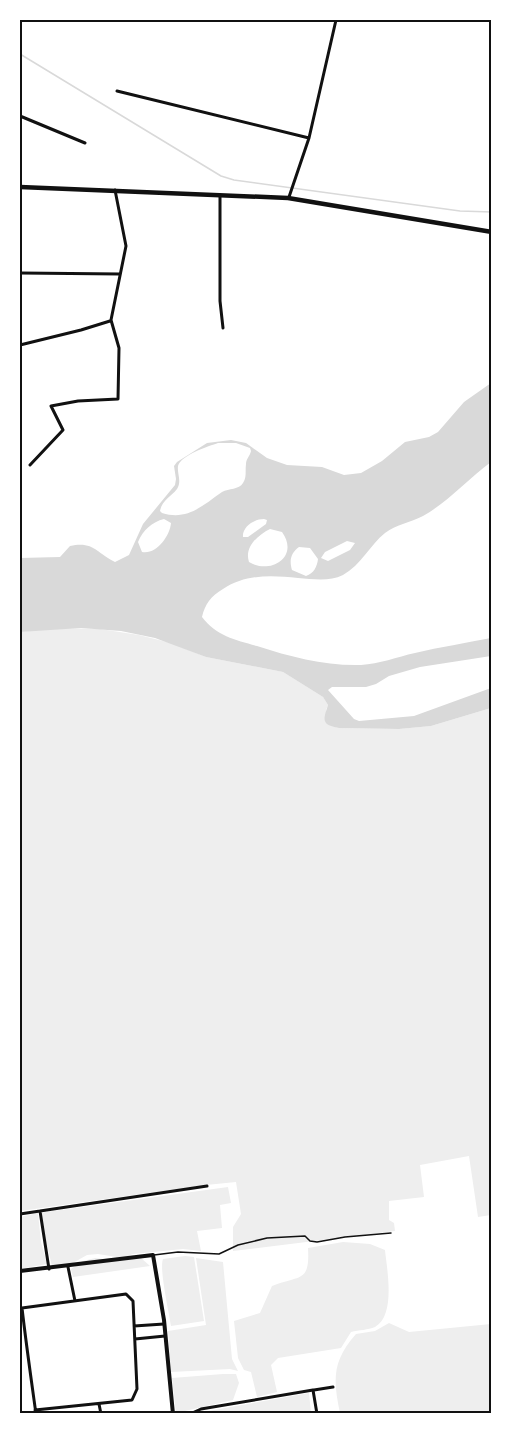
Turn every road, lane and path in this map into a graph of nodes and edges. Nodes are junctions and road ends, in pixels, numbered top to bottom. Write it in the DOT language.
graph roads {
  1 [pos="336,20"];
  2 [pos="117,91"];
  3 [pos="20,116"];
  4 [pos="309,138"];
  5 [pos="85,143"];
  6 [pos="20,187"];
  7 [pos="115,190"];
  8 [pos="220,194"];
  9 [pos="288,198"];
  10 [pos="492,232"];
  11 [pos="20,273"];
  12 [pos="120,274"];
  13 [pos="111,320"];
  14 [pos="223,328"];
  15 [pos="20,345"];
  16 [pos="30,465"];
  17 [pos="207,1186"];
  18 [pos="40,1211"];
  19 [pos="20,1214"];
  20 [pos="391,1233"];
  21 [pos="153,1255"];
  22 [pos="68,1267"];
  23 [pos="49,1269"];
  24 [pos="20,1271"];
  25 [pos="75,1301"];
  26 [pos="164,1324"];
  27 [pos="134,1326"];
  28 [pos="165,1336"];
  29 [pos="135,1339"];
  30 [pos="333,1387"];
  31 [pos="313,1390"];
  32 [pos="99,1404"];
  33 [pos="36,1412"];
  34 [pos="101,1413"];
  35 [pos="173,1413"];
  36 [pos="190,1413"];
  37 [pos="317,1413"];
  1 -- 4 [label="street"];
  2 -- 4 [label="street"];
  3 -- 5 [label="street"];
  4 -- 9 [label="street"];
  6 -- 7 [label="main road"];
  7 -- 8 [label="main road"];
  7 -- 12 [label="street"];
  8 -- 9 [label="main road"];
  8 -- 14 [label="street"];
  9 -- 10 [label="main road"];
  11 -- 12 [label="street"];
  12 -- 13 [label="street"];
  13 -- 15 [label="street"];
  13 -- 16 [label="street"];
  17 -- 18 [label="street"];
  18 -- 19 [label="street"];
  18 -- 23 [label="street"];
  20 -- 21 [label="lane"];
  21 -- 22 [label="street"];
  21 -- 26 [label="street"];
  22 -- 23 [label="street"];
  22 -- 25 [label="street"];
  23 -- 24 [label="street"];
  25 -- 27 [label="street"];
  25 -- 33 [label="street"];
  26 -- 27 [label="street"];
  26 -- 28 [label="street"];
  27 -- 29 [label="street"];
  28 -- 29 [label="street"];
  28 -- 35 [label="street"];
  29 -- 32 [label="street"];
  30 -- 31 [label="street"];
  31 -- 36 [label="street"];
  31 -- 37 [label="street"];
  32 -- 33 [label="street"];
  32 -- 34 [label="street"];
}
